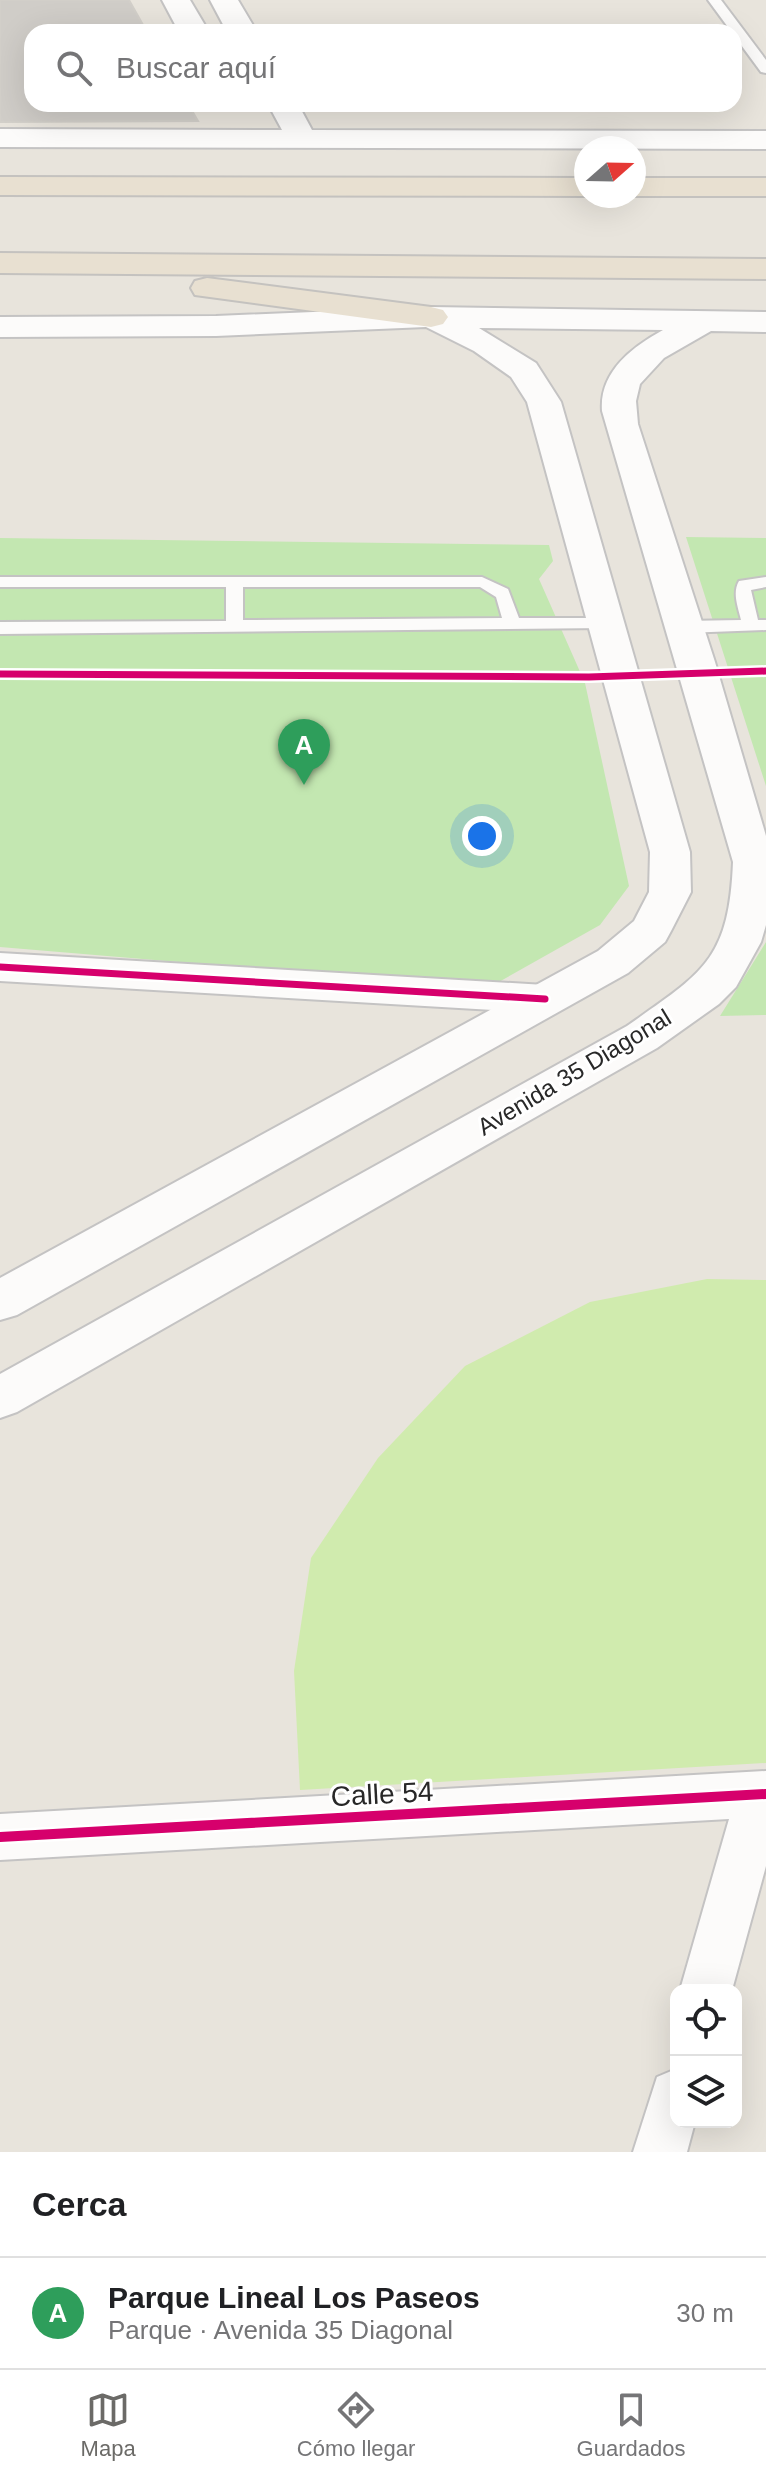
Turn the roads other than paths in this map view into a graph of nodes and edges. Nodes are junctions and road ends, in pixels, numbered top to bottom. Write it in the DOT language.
graph roads {
  1 [pos="176,0"];
  2 [pos="224,0"];
  3 [pos="714,0"];
  4 [pos="190,24"];
  5 [pos="238,24"];
  6 [pos="732,24"];
  7 [pos="742,37"];
  8 [pos="766,69"];
  9 [pos="287,112"];
  10 [pos="0,138"];
  11 [pos="302,139"];
  12 [pos="766,140"];
  13 [pos="0,186"];
  14 [pos="574,187"];
  15 [pos="646,187"];
  16 [pos="766,187"];
  17 [pos="9,262"];
  18 [pos="766,269"];
  19 [pos="431,317"];
  20 [pos="705,321"];
  21 [pos="766,322"];
  22 [pos="0,327"];
  23 [pos="0,582"];
  24 [pos="235,582"];
  25 [pos="766,582"];
  26 [pos="606,623"];
  27 [pos="758,625"];
  28 [pos="512,626"];
  29 [pos="234,627"];
  30 [pos="684,627"];
  31 [pos="0,628"];
  32 [pos="0,967"];
  33 [pos="545,999"];
  34 [pos="0,1301"];
  35 [pos="0,1398"];
  36 [pos="764,1794"];
  37 [pos="0,1837"];
  38 [pos="708,1984"];
  39 [pos="670,2117"];
  40 [pos="660,2152"];
  1 -- 4 [label="main road"];
  2 -- 5 [label="main road"];
  3 -- 6 [label="lane"];
  7 -- 8 [label="lane"];
  9 -- 11 [label="main road"];
  10 -- 11 [label="main road"];
  11 -- 12 [label="main road"];
  13 -- 14 [label="highway"];
  15 -- 16 [label="highway"];
  17 -- 18 [label="highway"];
  17 -- 19 [label="highway"];
  19 -- 20 [label="main road"];
  19 -- 22 [label="main road"];
  19 -- 26 [label="main road"];
  20 -- 21 [label="main road"];
  20 -- 30 [label="main road, Avenida 35 Diagonal"];
  23 -- 24 [label="lane"];
  24 -- 28 [label="lane"];
  24 -- 29 [label="lane"];
  25 -- 27 [label="lane"];
  26 -- 28 [label="lane"];
  26 -- 33 [label="main road"];
  27 -- 30 [label="lane"];
  28 -- 29 [label="lane"];
  29 -- 31 [label="lane"];
  30 -- 35 [label="main road, Avenida 35 Diagonal"];
  32 -- 33 [label="street"];
  33 -- 34 [label="main road"];
  36 -- 37 [label="street, Calle 54"];
  36 -- 38 [label="street"];
  39 -- 40 [label="street"];
}
